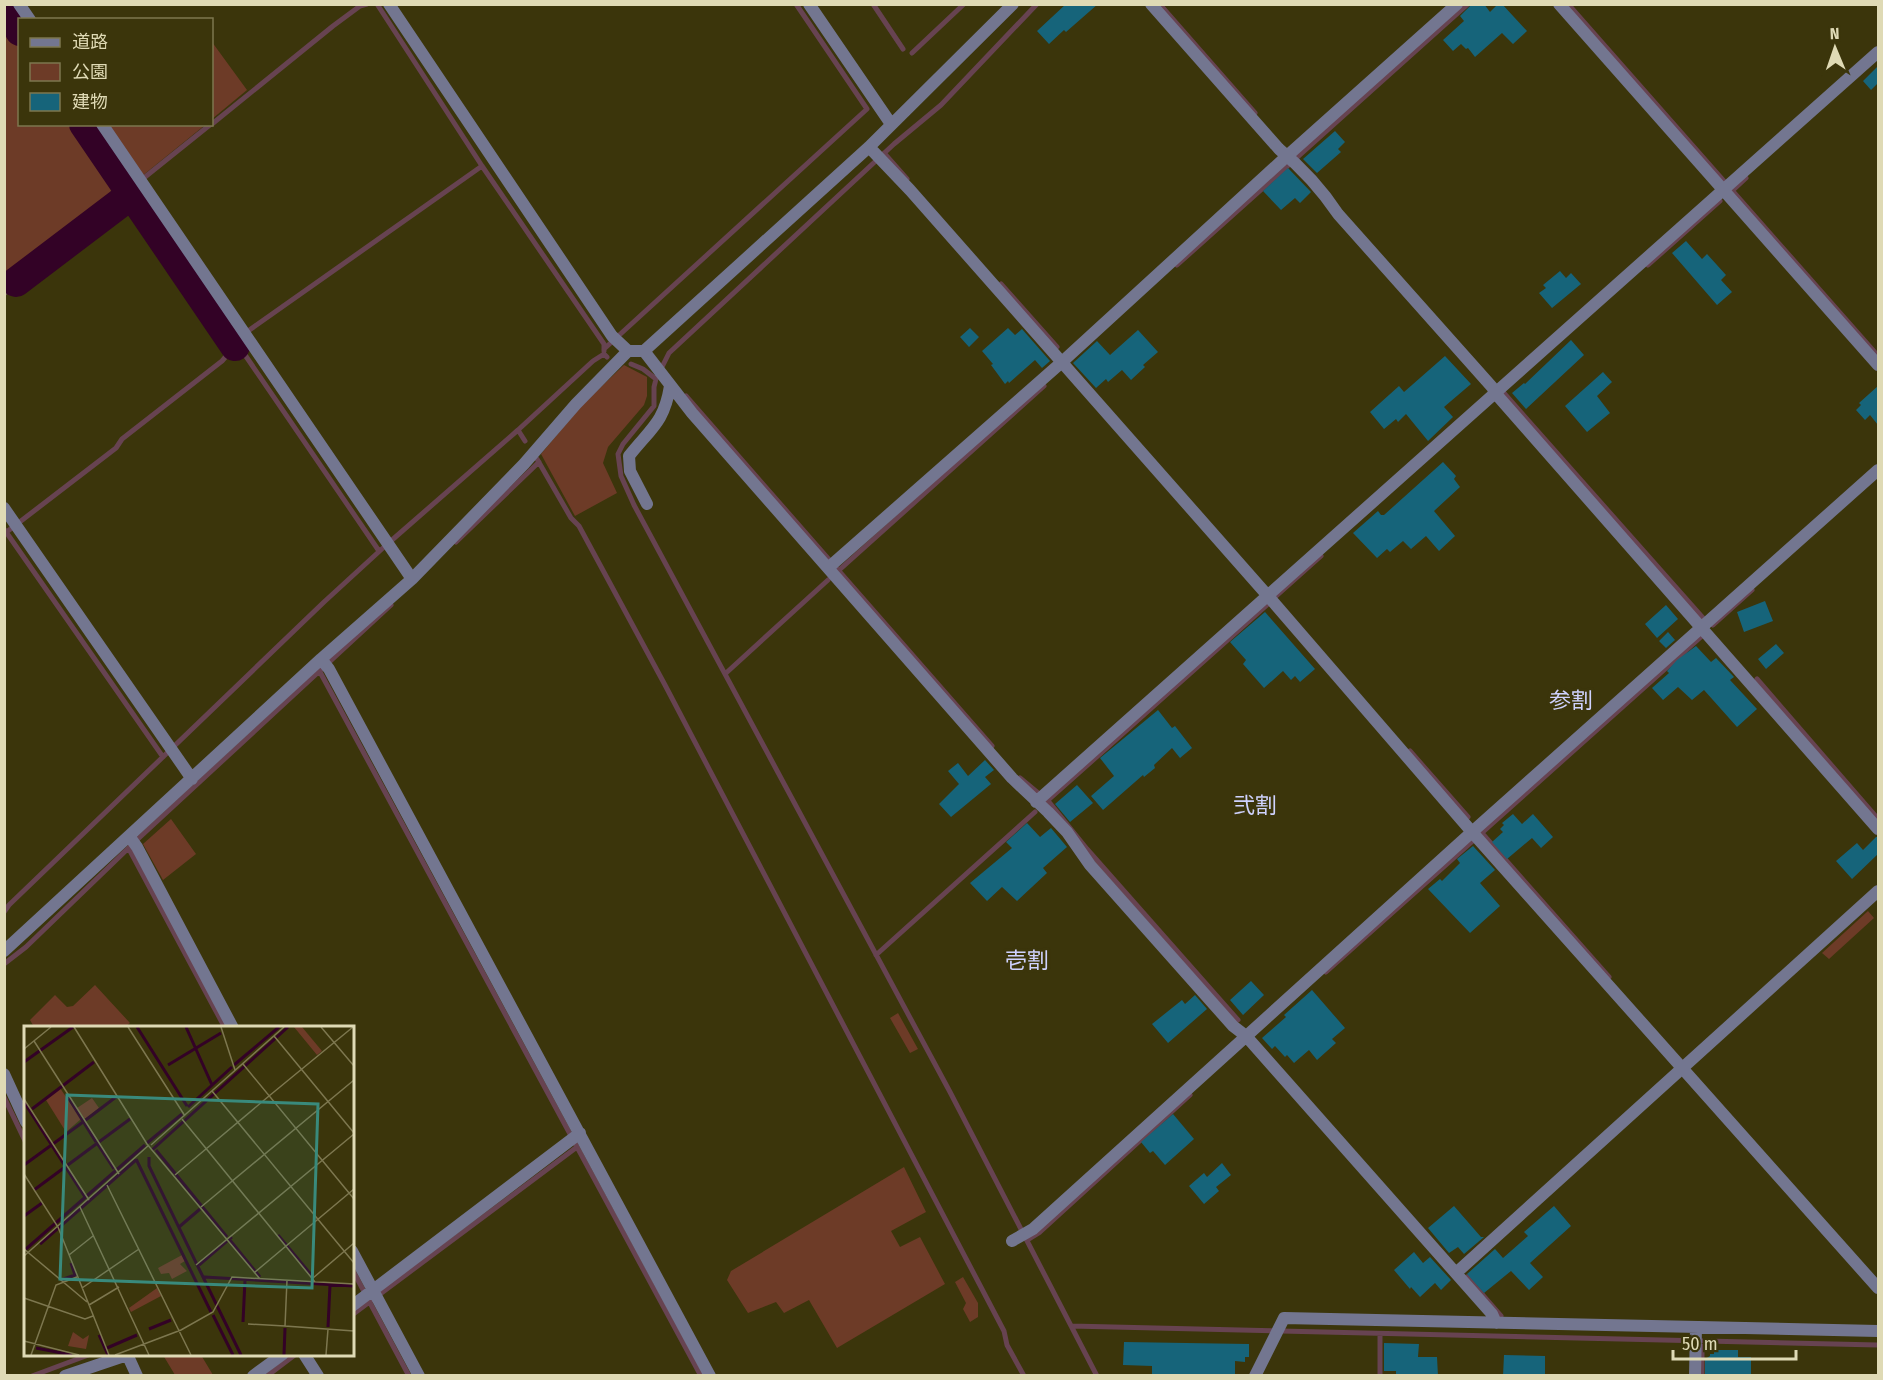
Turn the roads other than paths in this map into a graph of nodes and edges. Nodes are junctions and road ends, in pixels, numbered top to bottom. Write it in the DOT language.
graph roads {
  1 [pos="19,4"];
  2 [pos="389,4"];
  3 [pos="809,4"];
  4 [pos="1013,4"];
  5 [pos="1151,4"];
  6 [pos="1457,4"];
  7 [pos="1559,4"];
  8 [pos="29,18"];
  9 [pos="1878,52"];
  10 [pos="891,124"];
  11 [pos="103,126"];
  12 [pos="872,150"];
  13 [pos="1291,159"];
  14 [pos="1727,188"];
  15 [pos="627,351"];
  16 [pos="644,351"];
  17 [pos="1062,362"];
  18 [pos="1878,365"];
  19 [pos="668,383"];
  20 [pos="1496,394"];
  21 [pos="1878,470"];
  22 [pos="647,504"];
  23 [pos="4,508"];
  24 [pos="832,565"];
  25 [pos="412,579"];
  26 [pos="1268,596"];
  27 [pos="1703,627"];
  28 [pos="325,663"];
  29 [pos="192,779"];
  30 [pos="1041,797"];
  31 [pos="1878,829"];
  32 [pos="1476,836"];
  33 [pos="133,841"];
  34 [pos="1878,891"];
  35 [pos="4,951"];
  36 [pos="232,1026"];
  37 [pos="1246,1036"];
  38 [pos="1686,1068"];
  39 [pos="4,1074"];
  40 [pos="24,1118"];
  41 [pos="575,1136"];
  42 [pos="1015,1239"];
  43 [pos="354,1256"];
  44 [pos="1459,1270"];
  45 [pos="1878,1288"];
  46 [pos="372,1296"];
  47 [pos="354,1305"];
  48 [pos="1496,1323"];
  49 [pos="1878,1331"];
  50 [pos="1696,1337"];
  51 [pos="124,1356"];
  52 [pos="127,1356"];
  53 [pos="280,1356"];
  54 [pos="305,1356"];
  55 [pos="65,1376"];
  56 [pos="137,1376"];
  57 [pos="252,1376"];
  58 [pos="318,1376"];
  59 [pos="419,1376"];
  60 [pos="710,1376"];
  61 [pos="1256,1376"];
  62 [pos="1695,1376"];
  1 -- 8 [label="street"];
  2 -- 15 [label="street"];
  3 -- 10 [label="street"];
  4 -- 10 [label="street"];
  5 -- 13 [label="street"];
  6 -- 13 [label="street"];
  7 -- 14 [label="street"];
  9 -- 14 [label="street"];
  10 -- 12 [label="street"];
  11 -- 25 [label="street"];
  12 -- 16 [label="street"];
  12 -- 17 [label="street"];
  13 -- 17 [label="street"];
  13 -- 20 [label="street"];
  14 -- 18 [label="street"];
  14 -- 20 [label="street"];
  15 -- 16 [label="street"];
  15 -- 25 [label="street"];
  16 -- 19 [label="street"];
  17 -- 24 [label="street"];
  17 -- 26 [label="street"];
  19 -- 22 [label="street"];
  19 -- 24 [label="street"];
  20 -- 26 [label="street"];
  20 -- 27 [label="street"];
  21 -- 27 [label="street"];
  23 -- 29 [label="street"];
  24 -- 30 [label="street"];
  25 -- 28 [label="street"];
  26 -- 30 [label="street"];
  26 -- 32 [label="street"];
  27 -- 31 [label="street"];
  27 -- 32 [label="street"];
  28 -- 29 [label="street"];
  28 -- 41 [label="street"];
  29 -- 33 [label="street"];
  30 -- 37 [label="street"];
  32 -- 37 [label="street"];
  32 -- 38 [label="street"];
  33 -- 35 [label="street"];
  33 -- 36 [label="street"];
  34 -- 38 [label="street"];
  37 -- 42 [label="street"];
  37 -- 44 [label="street"];
  38 -- 44 [label="street"];
  38 -- 45 [label="street"];
  39 -- 40 [label="street"];
  41 -- 46 [label="street"];
  41 -- 60 [label="street"];
  43 -- 46 [label="street"];
  44 -- 48 [label="street"];
  46 -- 47 [label="street"];
  46 -- 59 [label="street"];
  48 -- 50 [label="street"];
  48 -- 61 [label="street"];
  49 -- 50 [label="street"];
  50 -- 62 [label="street"];
  51 -- 55 [label="street"];
  52 -- 56 [label="street"];
  53 -- 57 [label="street"];
  54 -- 58 [label="street"];
}
